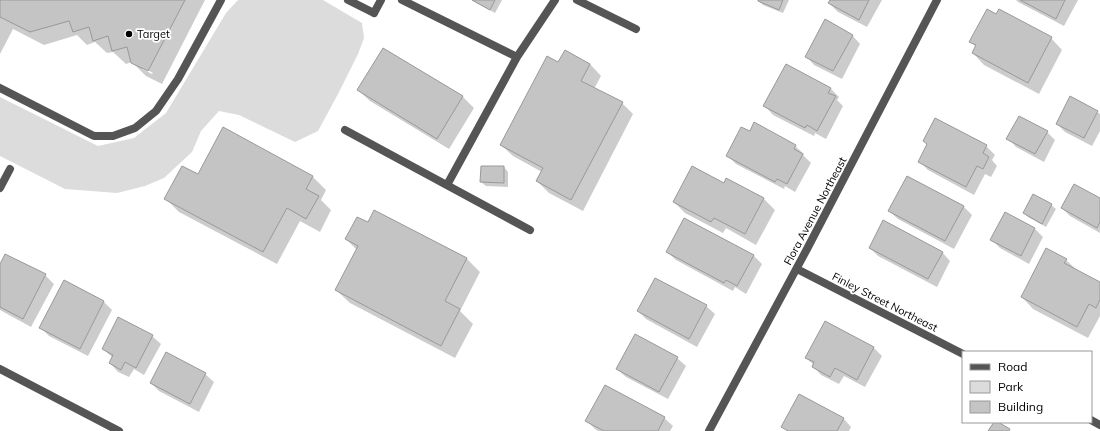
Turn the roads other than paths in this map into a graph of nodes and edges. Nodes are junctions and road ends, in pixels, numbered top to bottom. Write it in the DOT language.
graph roads {
  1 [pos="222,0"];
  2 [pos="348,0"];
  3 [pos="381,0"];
  4 [pos="402,0"];
  5 [pos="555,0"];
  6 [pos="577,0"];
  7 [pos="937,0"];
  8 [pos="636,30"];
  9 [pos="517,57"];
  10 [pos="0,88"];
  11 [pos="345,130"];
  12 [pos="10,169"];
  13 [pos="447,185"];
  14 [pos="0,188"];
  15 [pos="530,230"];
  16 [pos="797,269"];
  17 [pos="962,353"];
  18 [pos="0,369"];
  19 [pos="119,431"];
  20 [pos="709,431"];
  1 -- 10 [label="street"];
  2 -- 3 [label="street"];
  4 -- 9 [label="street"];
  5 -- 9 [label="street"];
  6 -- 8 [label="street"];
  7 -- 16 [label="street, Flora Avenue Northeast"];
  9 -- 13 [label="street"];
  11 -- 13 [label="street"];
  12 -- 14 [label="street"];
  13 -- 15 [label="street"];
  16 -- 17 [label="street, Finley Street Northeast"];
  16 -- 20 [label="street, Flora Avenue Northeast"];
  18 -- 19 [label="street"];
}
